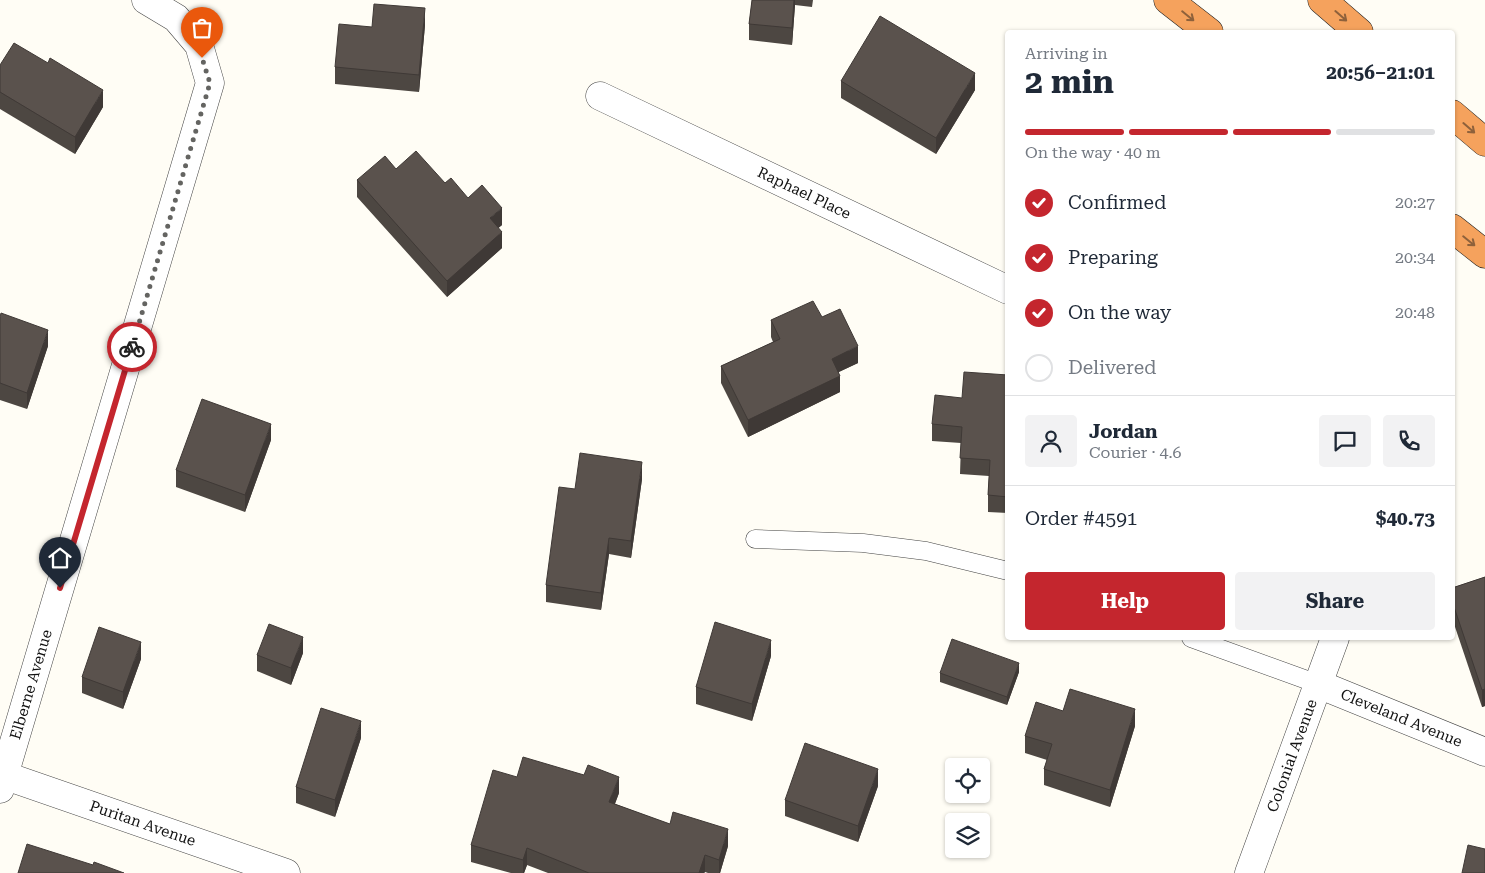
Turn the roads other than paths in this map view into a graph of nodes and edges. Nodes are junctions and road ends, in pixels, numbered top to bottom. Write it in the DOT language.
graph roads {
  1 [pos="146,0"];
  2 [pos="1168,0"];
  3 [pos="1322,0"];
  4 [pos="1206,30"];
  5 [pos="1357,30"];
  6 [pos="600,96"];
  7 [pos="1455,117"];
  8 [pos="1485,142"];
  9 [pos="1455,230"];
  10 [pos="1485,254"];
  11 [pos="1005,289"];
  12 [pos="754,539"];
  13 [pos="1005,570"];
  14 [pos="1197,640"];
  15 [pos="1334,640"];
  16 [pos="1318,684"];
  17 [pos="1485,752"];
  18 [pos="2,779"];
  19 [pos="286,873"];
  20 [pos="1249,873"];
  1 -- 18 [label="street, Elberne Avenue"];
  2 -- 4 [label="highway, one-way"];
  3 -- 5 [label="highway, one-way"];
  6 -- 11 [label="street, Raphael Place"];
  7 -- 8 [label="highway, one-way"];
  9 -- 10 [label="highway, one-way"];
  12 -- 13 [label="lane"];
  14 -- 16 [label="lane"];
  15 -- 16 [label="street, Colonial Avenue"];
  16 -- 17 [label="street, Cleveland Avenue"];
  16 -- 20 [label="street, Colonial Avenue"];
  18 -- 19 [label="street, Puritan Avenue"];
}
